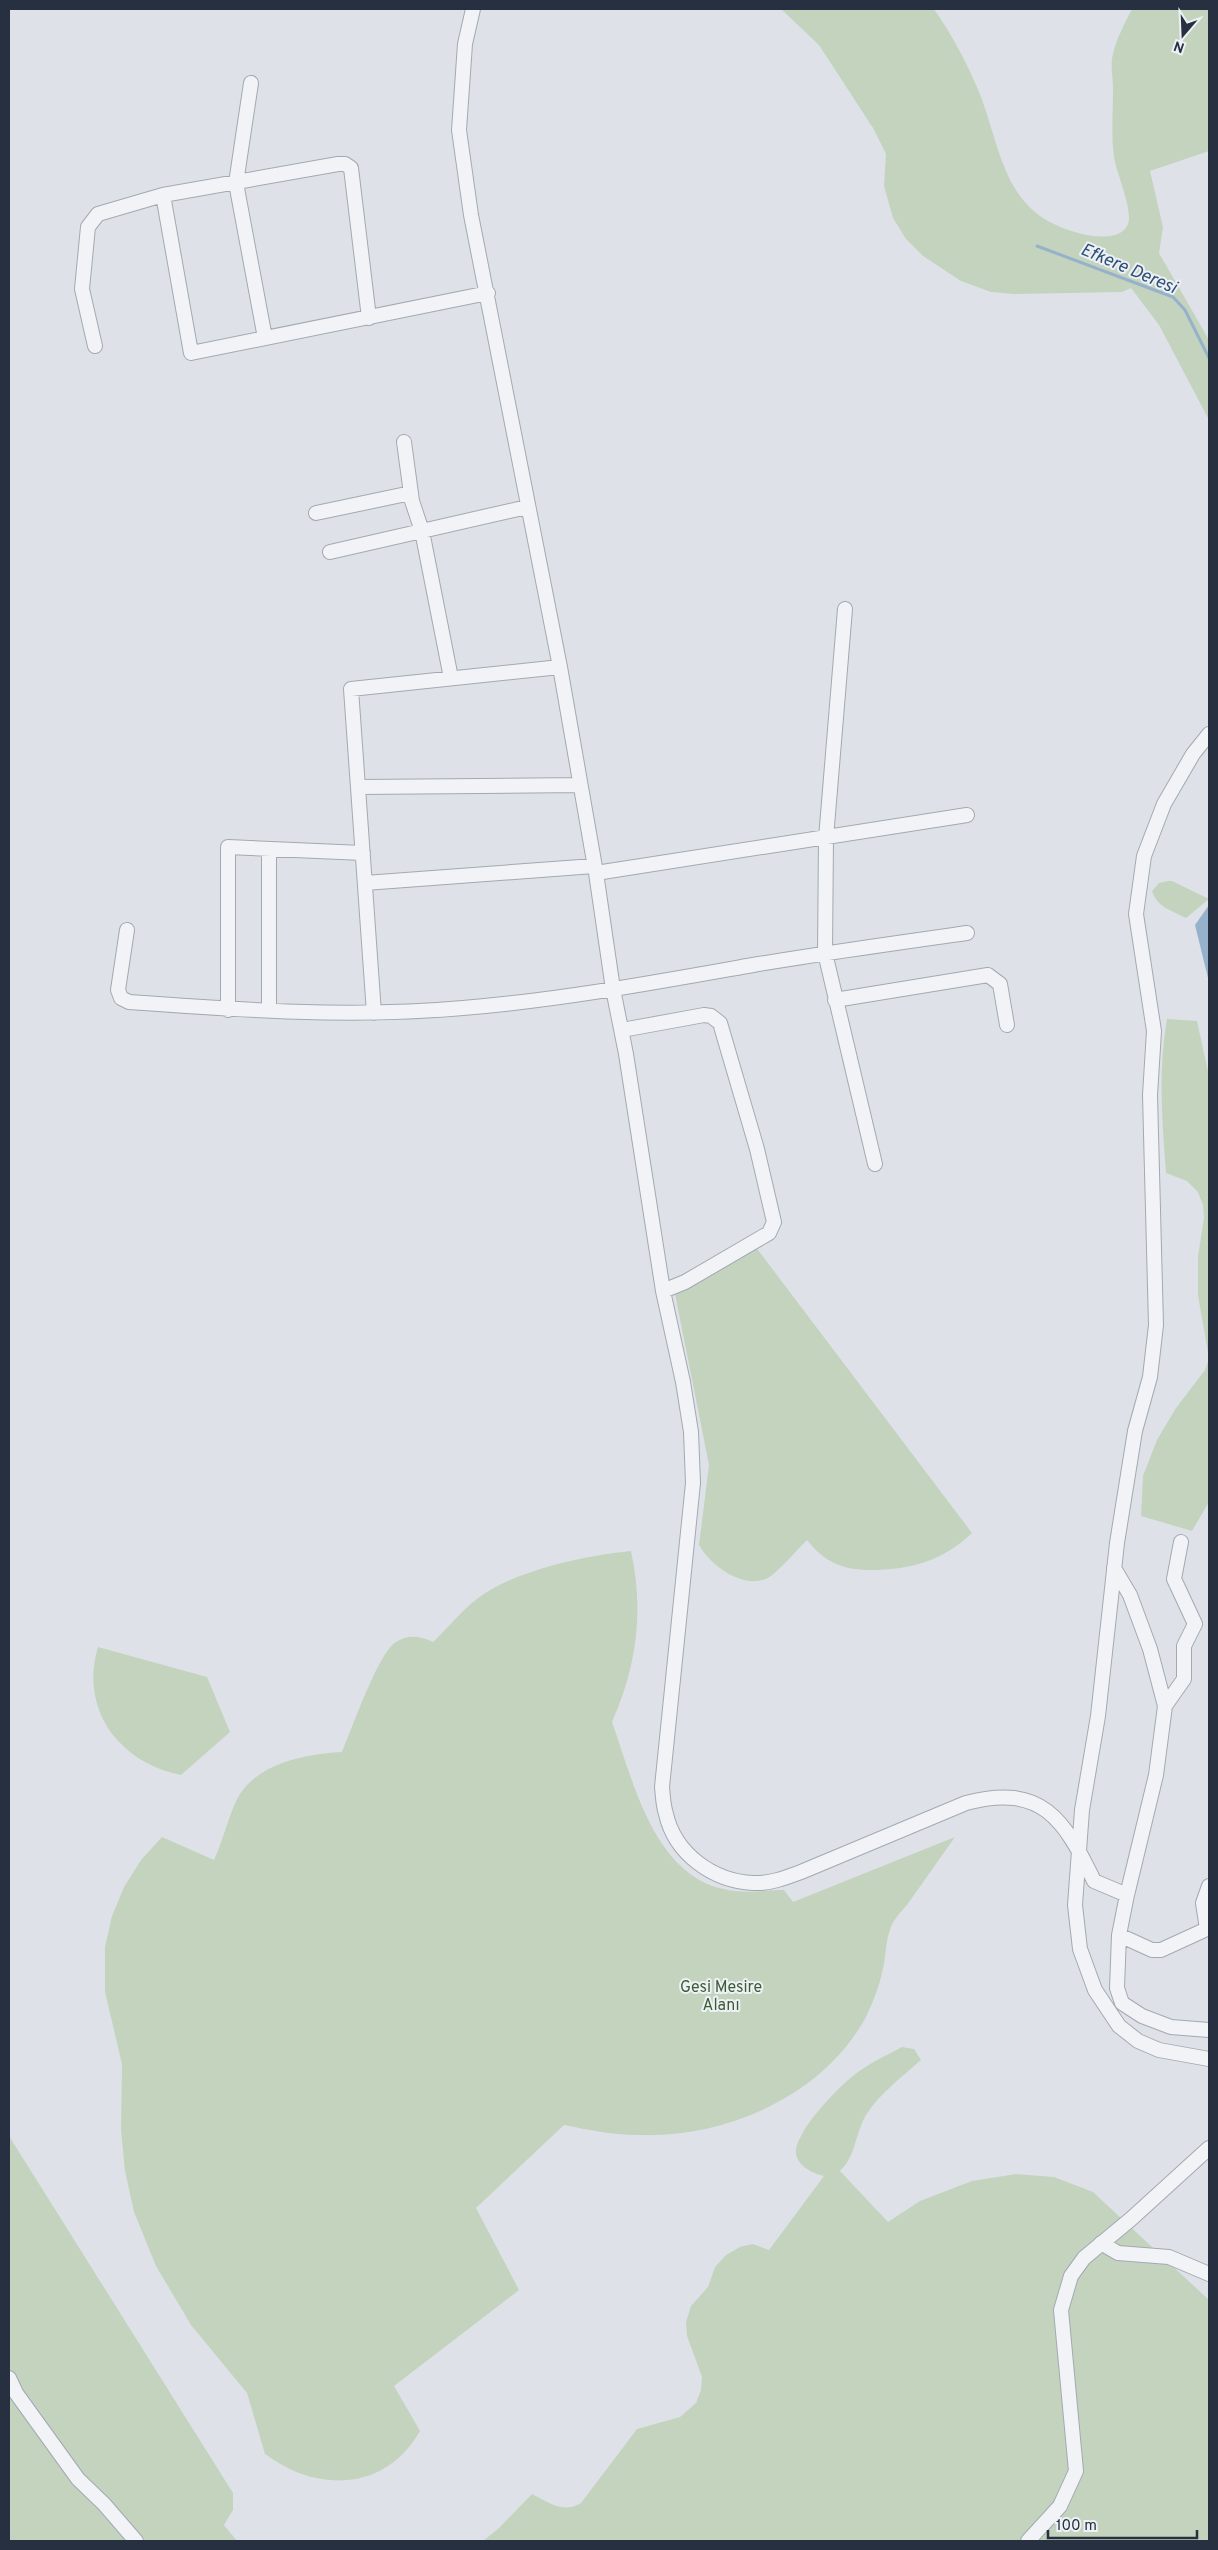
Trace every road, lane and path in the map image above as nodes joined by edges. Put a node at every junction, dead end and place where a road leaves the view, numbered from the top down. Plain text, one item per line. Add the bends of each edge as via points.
1 (473, 9) edge
2 (251, 83) dead end
3 (236, 183) junction
4 (163, 195) junction
5 (488, 293) junction
6 (369, 318) junction
7 (265, 338) junction
8 (95, 346) dead end
9 (404, 442) dead end
10 (412, 493) junction
11 (527, 507) junction
12 (316, 513) dead end
13 (422, 531) junction
14 (330, 552) dead end
15 (845, 608) dead end
16 (560, 667) junction
17 (451, 678) junction
18 (1209, 734) edge
19 (580, 785) junction
20 (358, 787) junction
21 (967, 815) dead end
22 (826, 838) junction
23 (269, 849) junction
24 (362, 853) junction
25 (595, 870) junction
26 (365, 883) junction
27 (127, 930) dead end
28 (967, 933) dead end
29 (825, 953) junction
30 (613, 989) junction
31 (835, 1000) junction
32 (228, 1010) junction
33 (269, 1011) junction
34 (374, 1013) junction
35 (1007, 1025) dead end
36 (622, 1030) junction
37 (875, 1164) dead end
38 (663, 1291) junction
39 (1181, 1542) dead end
40 (1114, 1568) junction
41 (1165, 1706) junction
42 (1079, 1850) junction
43 (1209, 1886) edge
44 (1127, 1895) junction
45 (1208, 1929) edge
46 (1119, 1935) junction
47 (1209, 2030) edge
48 (1209, 2059) edge
49 (1209, 2148) edge
50 (1101, 2243) junction
51 (1209, 2274) edge
52 (9, 2378) edge
53 (136, 2541) edge
54 (1028, 2541) edge

1 - 5 street via 464,44 459,130 471,215
2 - 3 street
3 - 4 street
3 - 6 street via 338,164 349,165
3 - 7 street
4 - 7 street via 191,353
4 - 8 street via 98,214 88,227 82,289
5 - 6 street
5 - 11 street
6 - 7 street
9 - 10 street
10 - 12 street
10 - 13 street
11 - 13 street
11 - 16 street
13 - 14 street
13 - 17 street
15 - 22 street
16 - 17 street
16 - 19 street
17 - 20 street via 351,689
18 - 40 street via 1193,754 1161,813 1144,856 1136,914 1154,1031 1150,1095 1156,1325 1150,1378 1135,1431
19 - 20 street
19 - 25 street
20 - 24 street
21 - 22 street
22 - 25 street
22 - 29 street
23 - 24 street
23 - 32 street via 228,847
23 - 33 street
24 - 26 street
25 - 26 street
25 - 30 street
26 - 34 street
27 - 32 street via 118,990 122,998 129,1002
28 - 29 street
29 - 30 street
29 - 31 street
30 - 34 street via 464,1008
30 - 36 street
31 - 35 street via 988,975 1000,984
31 - 37 street
32 - 33 street
33 - 34 street
36 - 38 street
36 - 38 street via 704,1015 720,1023 757,1149 774,1222 769,1233 685,1282
38 - 42 street via 689,1424 693,1484 662,1787 666,1815 677,1841 705,1869 724,1878 752,1883 777,1881 966,1803 988,1798 1011,1798 1033,1803 1056,1817
39 - 41 street via 1174,1579 1195,1624 1184,1646 1184,1679
40 - 41 street via 1130,1595 1150,1649
40 - 42 street
41 - 44 street via 1156,1776
42 - 44 street via 1094,1881
42 - 48 street via 1076,1905 1080,1949 1094,1990 1119,2026 1138,2041 1159,2050
43 - 45 street via 1203,1902
44 - 46 street
45 - 46 street via 1161,1950 1152,1950
46 - 47 street via 1117,1988 1122,2003 1142,2016 1170,2027
49 - 50 street
50 - 51 street via 1118,2253 1169,2257
50 - 54 street via 1071,2276 1061,2310 1076,2471 1060,2506
52 - 53 street via 16,2393 78,2479

